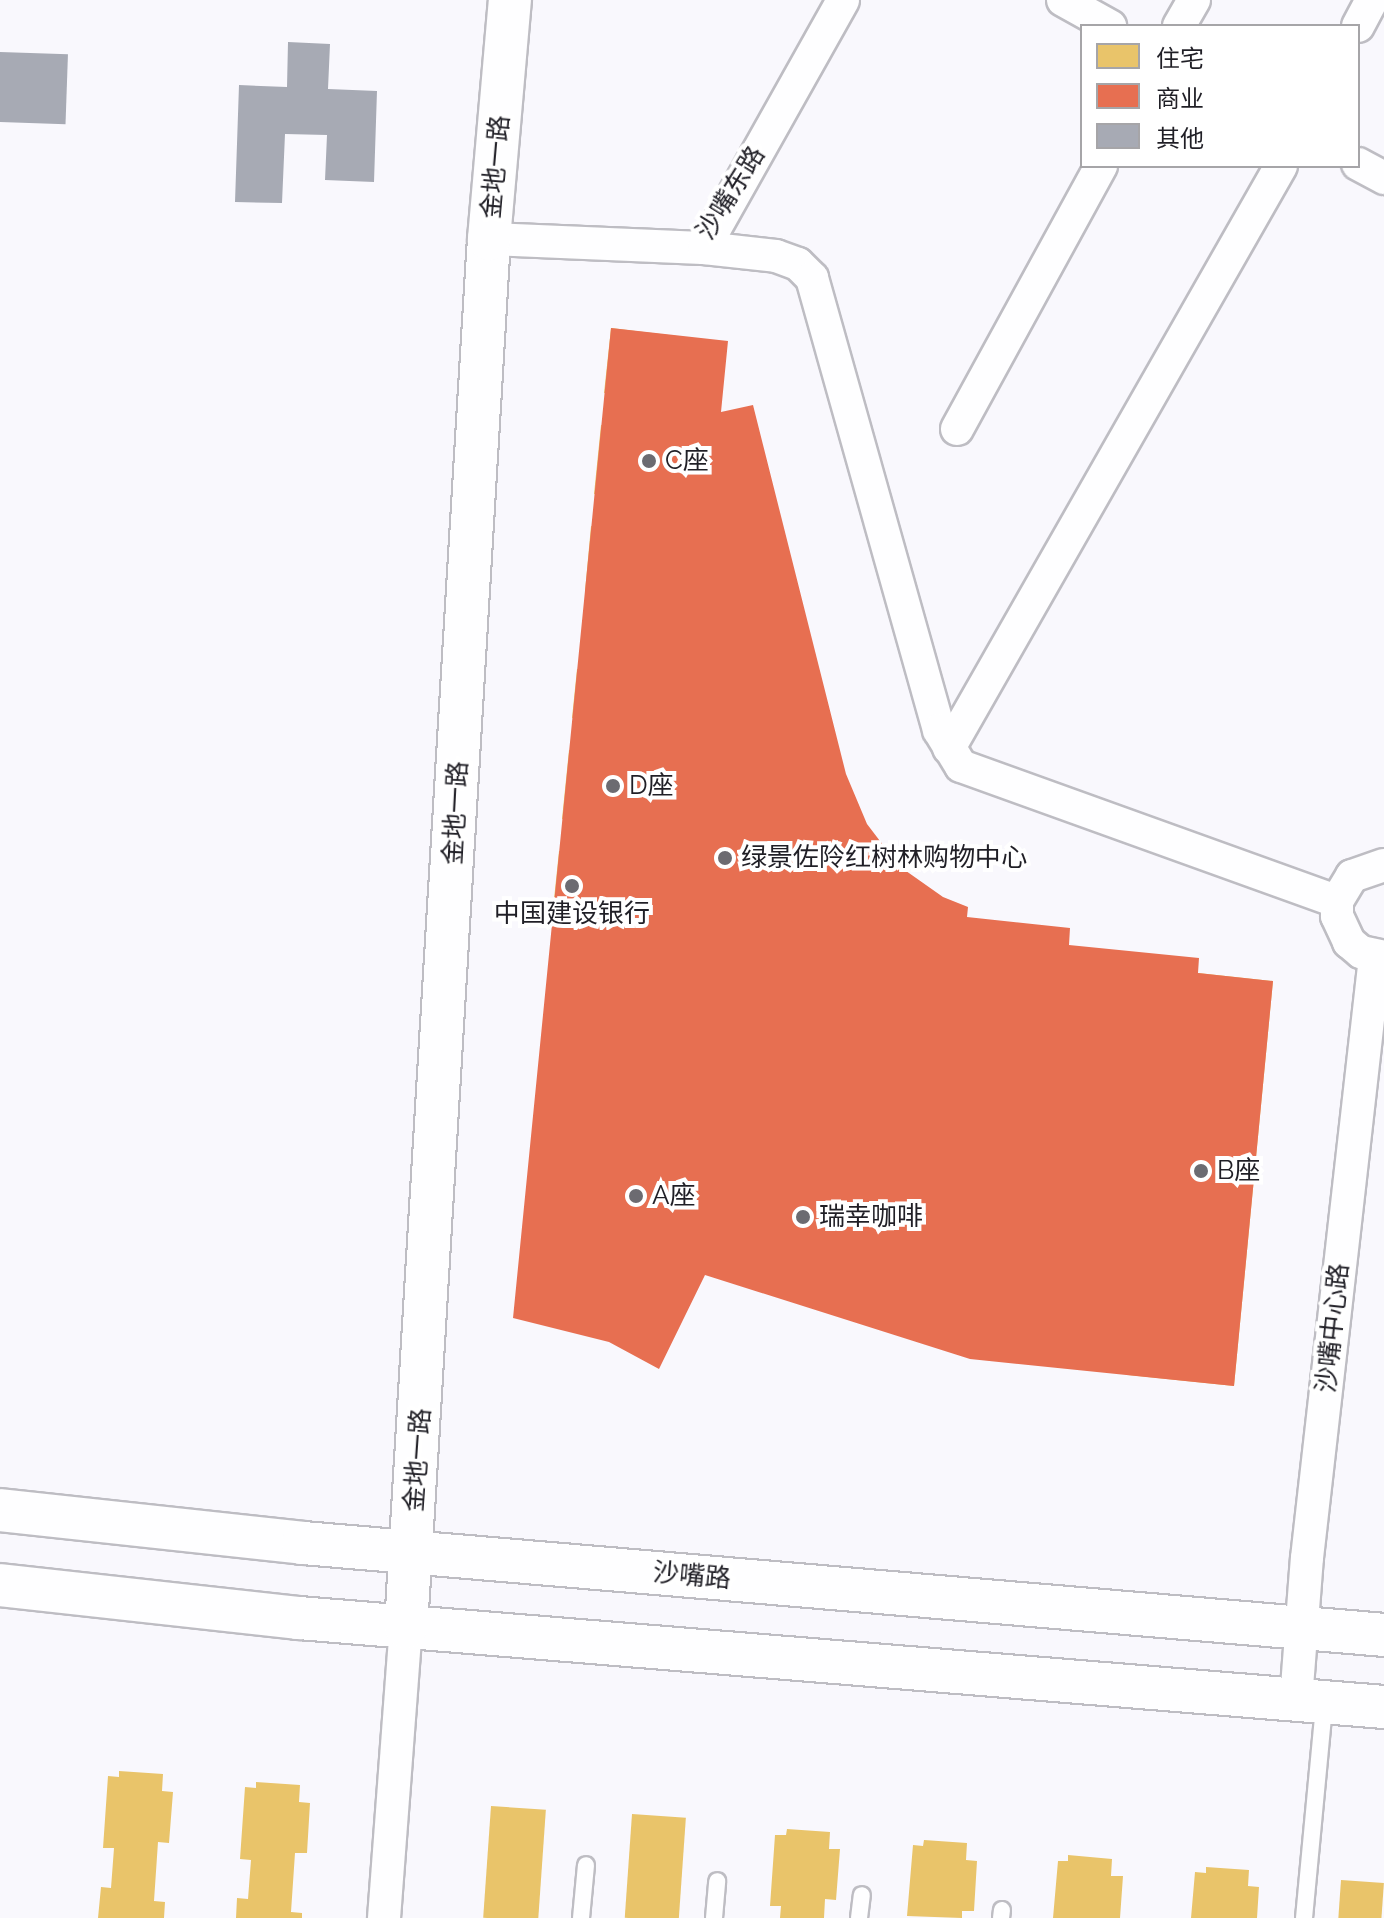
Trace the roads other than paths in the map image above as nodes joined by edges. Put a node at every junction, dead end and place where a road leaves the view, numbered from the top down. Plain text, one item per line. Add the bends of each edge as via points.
1 (510, 0) edge
2 (843, 0) edge
3 (1063, 0) edge
4 (1194, 0) edge
5 (1372, 0) edge
6 (1106, 24) edge
7 (1180, 24) edge
8 (1359, 24) edge
9 (1360, 165) edge
10 (1100, 168) edge
11 (1280, 168) edge
12 (1384, 178) edge
13 (489, 239) junction
14 (704, 248) junction
15 (957, 429) dead end
16 (949, 748) junction
17 (1384, 865) edge
18 (1337, 901) junction
19 (1380, 957) edge
20 (0, 1510) edge
21 (412, 1553) junction
22 (0, 1585) edge
23 (406, 1627) junction
24 (1302, 1628) junction
25 (1384, 1635) edge
26 (1310, 1701) junction
27 (1384, 1707) edge
28 (586, 1865) dead end
29 (717, 1881) dead end
30 (862, 1895) dead end
31 (384, 1918) edge
32 (581, 1918) edge
33 (714, 1918) edge
34 (859, 1918) edge
35 (1304, 1918) edge

1 - 13 street, 金地一路
2 - 14 street, 沙嘴东路
3 - 6 street
4 - 7 street
5 - 8 street
9 - 12 street
10 - 15 street
11 - 16 street
13 - 14 street, 沙嘴东路
13 - 21 street, 金地一路
14 - 16 street via 776,256 798,264 812,278 939,730
16 - 18 street via 961,766 992,781
17 - 18 street via 1352,876
18 - 19 street via 1341,930 1349,942
19 - 24 street, 沙嘴中心路
20 - 21 street, 沙嘴路
21 - 23 street, 金地一路
21 - 24 street, 沙嘴路
22 - 23 street
23 - 26 street
23 - 31 street
24 - 25 street, 沙嘴路
24 - 26 street, 沙嘴中心路
26 - 27 street
26 - 35 lane
28 - 32 lane
29 - 33 lane
30 - 34 lane

